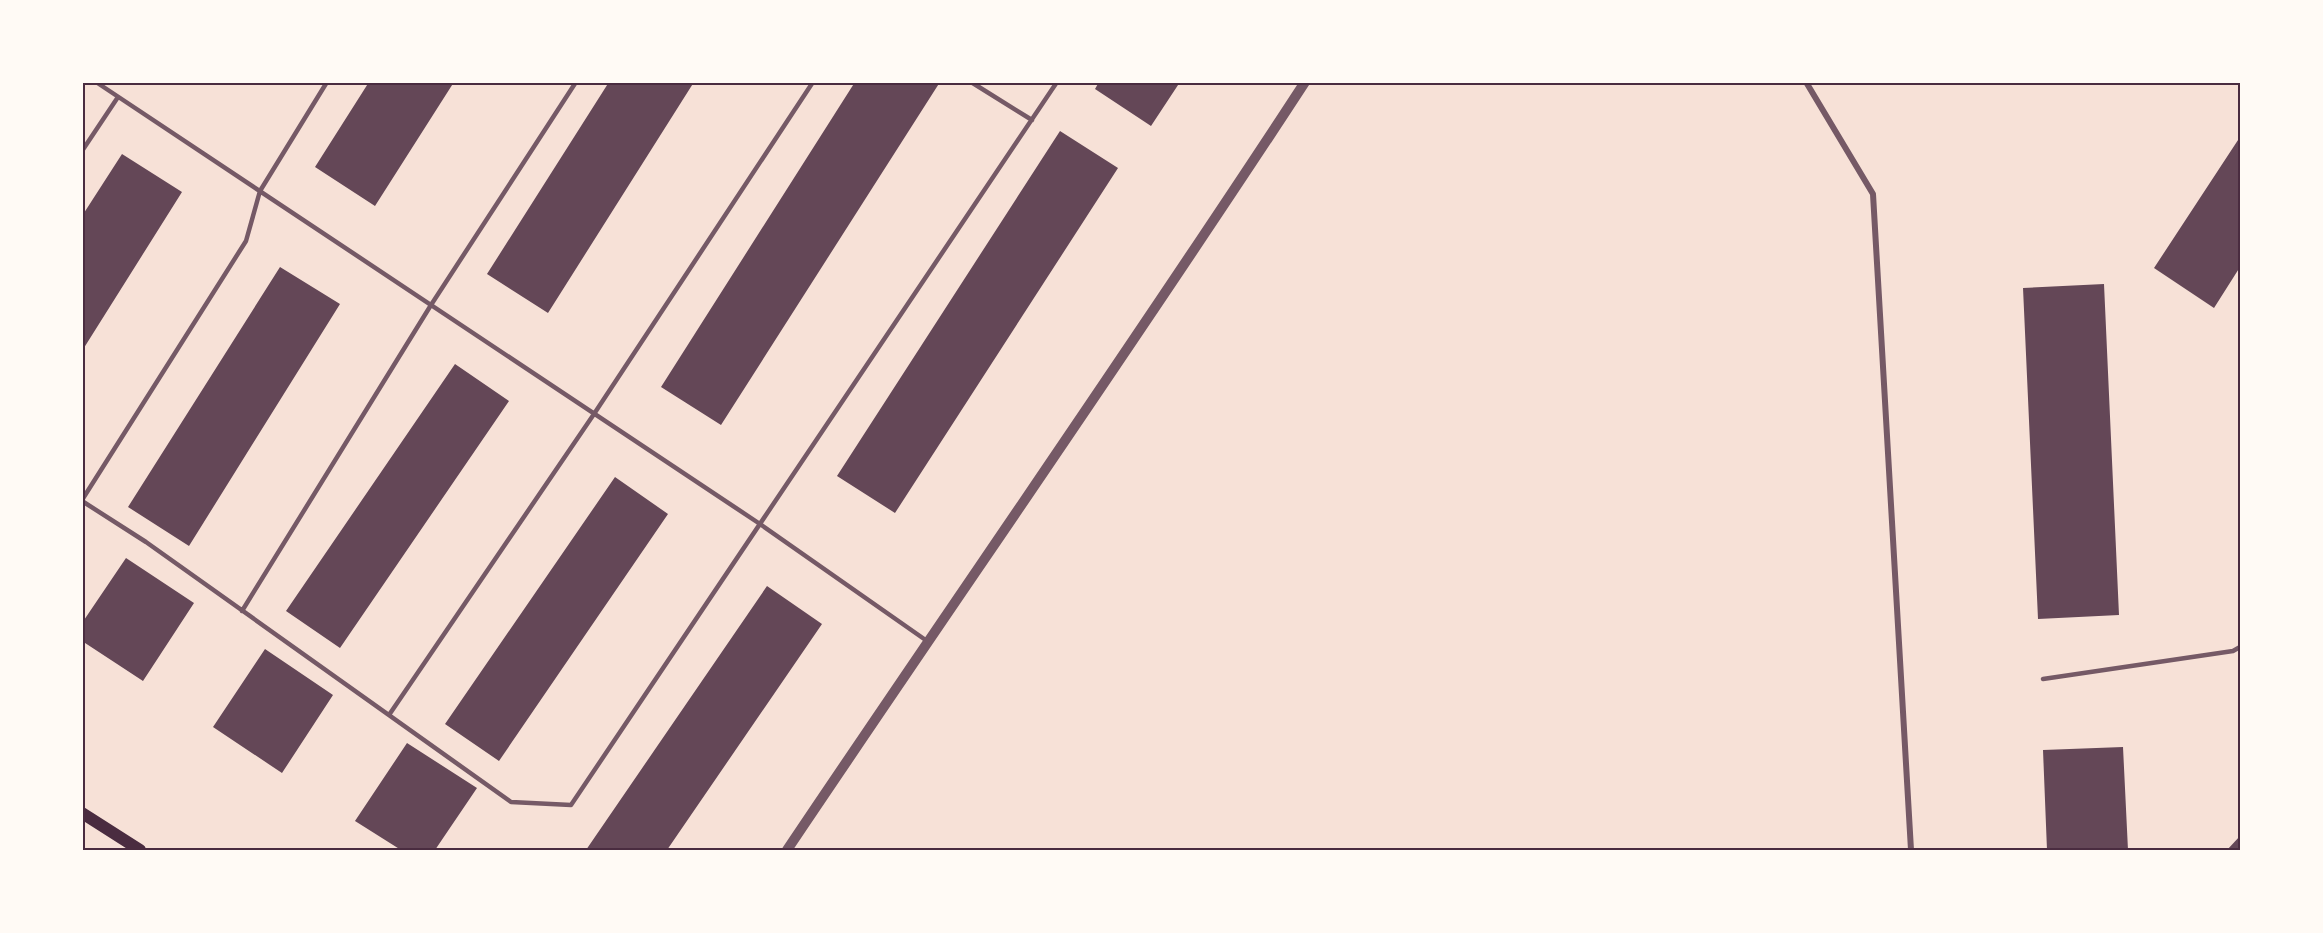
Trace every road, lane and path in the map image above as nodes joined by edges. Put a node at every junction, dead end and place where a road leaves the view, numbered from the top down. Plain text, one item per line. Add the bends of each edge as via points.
1 (96, 82) edge
2 (327, 82) edge
3 (576, 82) edge
4 (813, 82) edge
5 (971, 82) edge
6 (1057, 82) edge
7 (1305, 82) edge
8 (1806, 82) edge
9 (118, 97) junction
10 (1032, 120) junction
11 (82, 151) edge
12 (260, 191) junction
13 (431, 305) junction
14 (594, 414) junction
15 (82, 501) edge
16 (760, 524) junction
17 (242, 611) junction
18 (927, 641) junction
19 (2241, 647) edge
20 (2043, 679) dead end
21 (389, 715) junction
22 (82, 813) edge
23 (140, 850) edge
24 (788, 850) edge
25 (1911, 850) edge

1 - 9 lane
2 - 12 lane
3 - 13 lane
4 - 14 lane
5 - 10 lane
6 - 10 lane
7 - 18 street
8 - 25 street via 1873,194
9 - 11 lane
9 - 12 lane
10 - 16 lane
12 - 13 lane
12 - 15 lane via 246,241
13 - 14 lane
13 - 17 lane
14 - 16 lane
14 - 21 lane
15 - 17 lane
16 - 18 lane
16 - 21 lane via 571,805 511,802
17 - 21 lane
18 - 24 street
19 - 20 lane
22 - 23 main road

